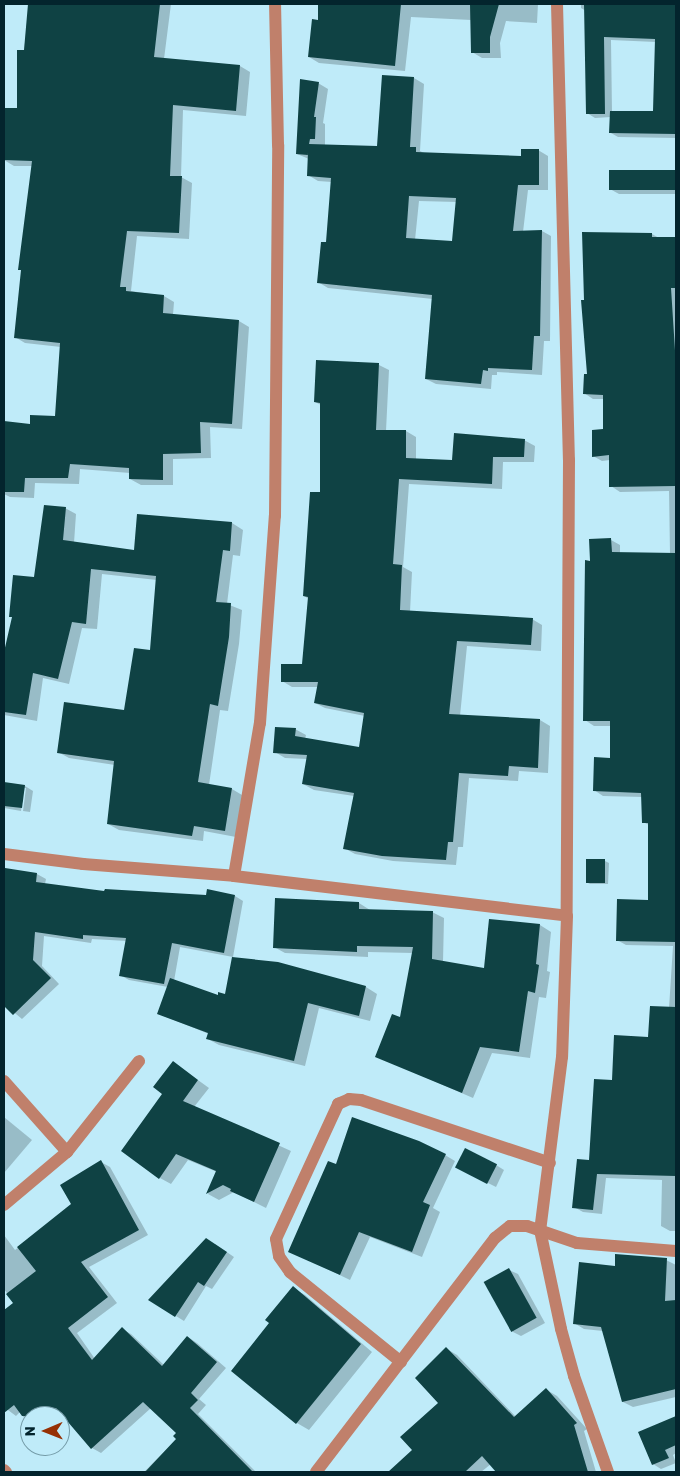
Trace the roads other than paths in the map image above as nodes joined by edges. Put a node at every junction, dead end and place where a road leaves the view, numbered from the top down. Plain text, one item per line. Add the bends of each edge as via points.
1 (275, 4) edge
2 (557, 4) edge
3 (4, 854) edge
4 (234, 876) junction
5 (567, 916) junction
6 (139, 1061) dead end
7 (4, 1081) edge
8 (67, 1152) junction
9 (550, 1163) junction
10 (4, 1205) edge
11 (540, 1230) junction
12 (676, 1251) edge
13 (401, 1362) junction
14 (316, 1472) edge
15 (608, 1472) edge

1 - 4 street via 278,145 275,516 260,723
2 - 5 street via 569,460
3 - 4 street
4 - 5 street
5 - 9 street via 562,1057 552,1120
6 - 8 street
7 - 8 street
8 - 10 street
9 - 11 street
9 - 13 street via 361,1100 349,1099 338,1104 276,1239 279,1256 290,1272
11 - 12 street via 577,1243
11 - 13 street via 510,1226 495,1238
11 - 15 street via 574,1376
13 - 14 street

